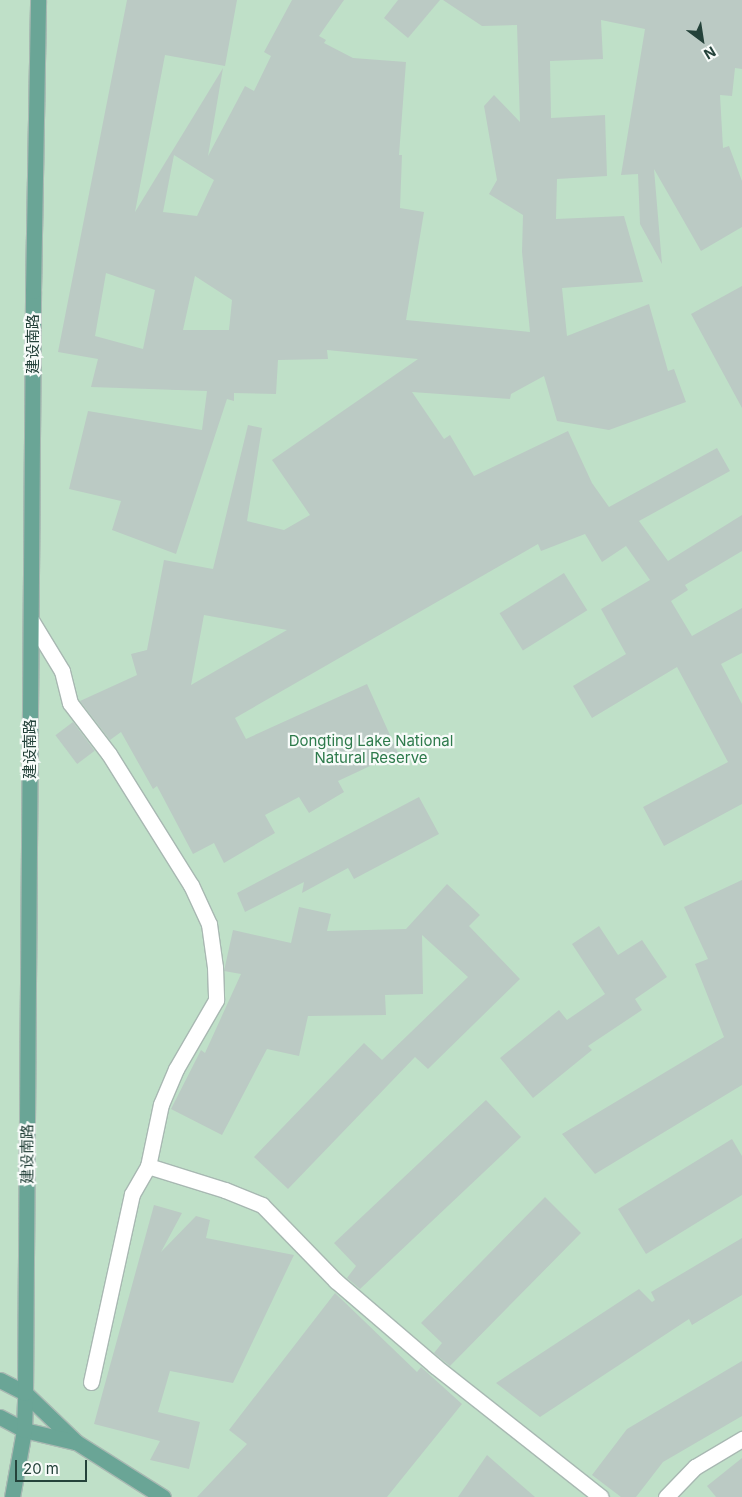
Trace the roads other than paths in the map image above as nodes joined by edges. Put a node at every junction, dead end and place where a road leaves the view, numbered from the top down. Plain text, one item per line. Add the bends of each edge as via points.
1 (38, 0) edge
2 (31, 620) junction
3 (148, 1166) junction
4 (0, 1380) edge
5 (91, 1382) dead end
6 (25, 1393) junction
7 (0, 1417) edge
8 (24, 1430) junction
9 (742, 1440) edge
10 (76, 1442) junction
11 (12, 1497) edge
12 (163, 1497) edge
13 (601, 1497) edge
14 (666, 1497) edge

1 - 2 main road, 建设南路
2 - 3 street via 62,671 70,703 109,754 191,885 209,924 216,1000 176,1069 161,1104
2 - 6 main road, 建设南路
3 - 5 street via 132,1194
3 - 13 street via 226,1190 262,1205 336,1281 435,1366
4 - 6 main road
6 - 8 main road, 建设南路
6 - 10 main road
7 - 8 main road
8 - 10 main road
8 - 11 main road, 建设南路
9 - 14 street via 695,1467
10 - 12 main road

